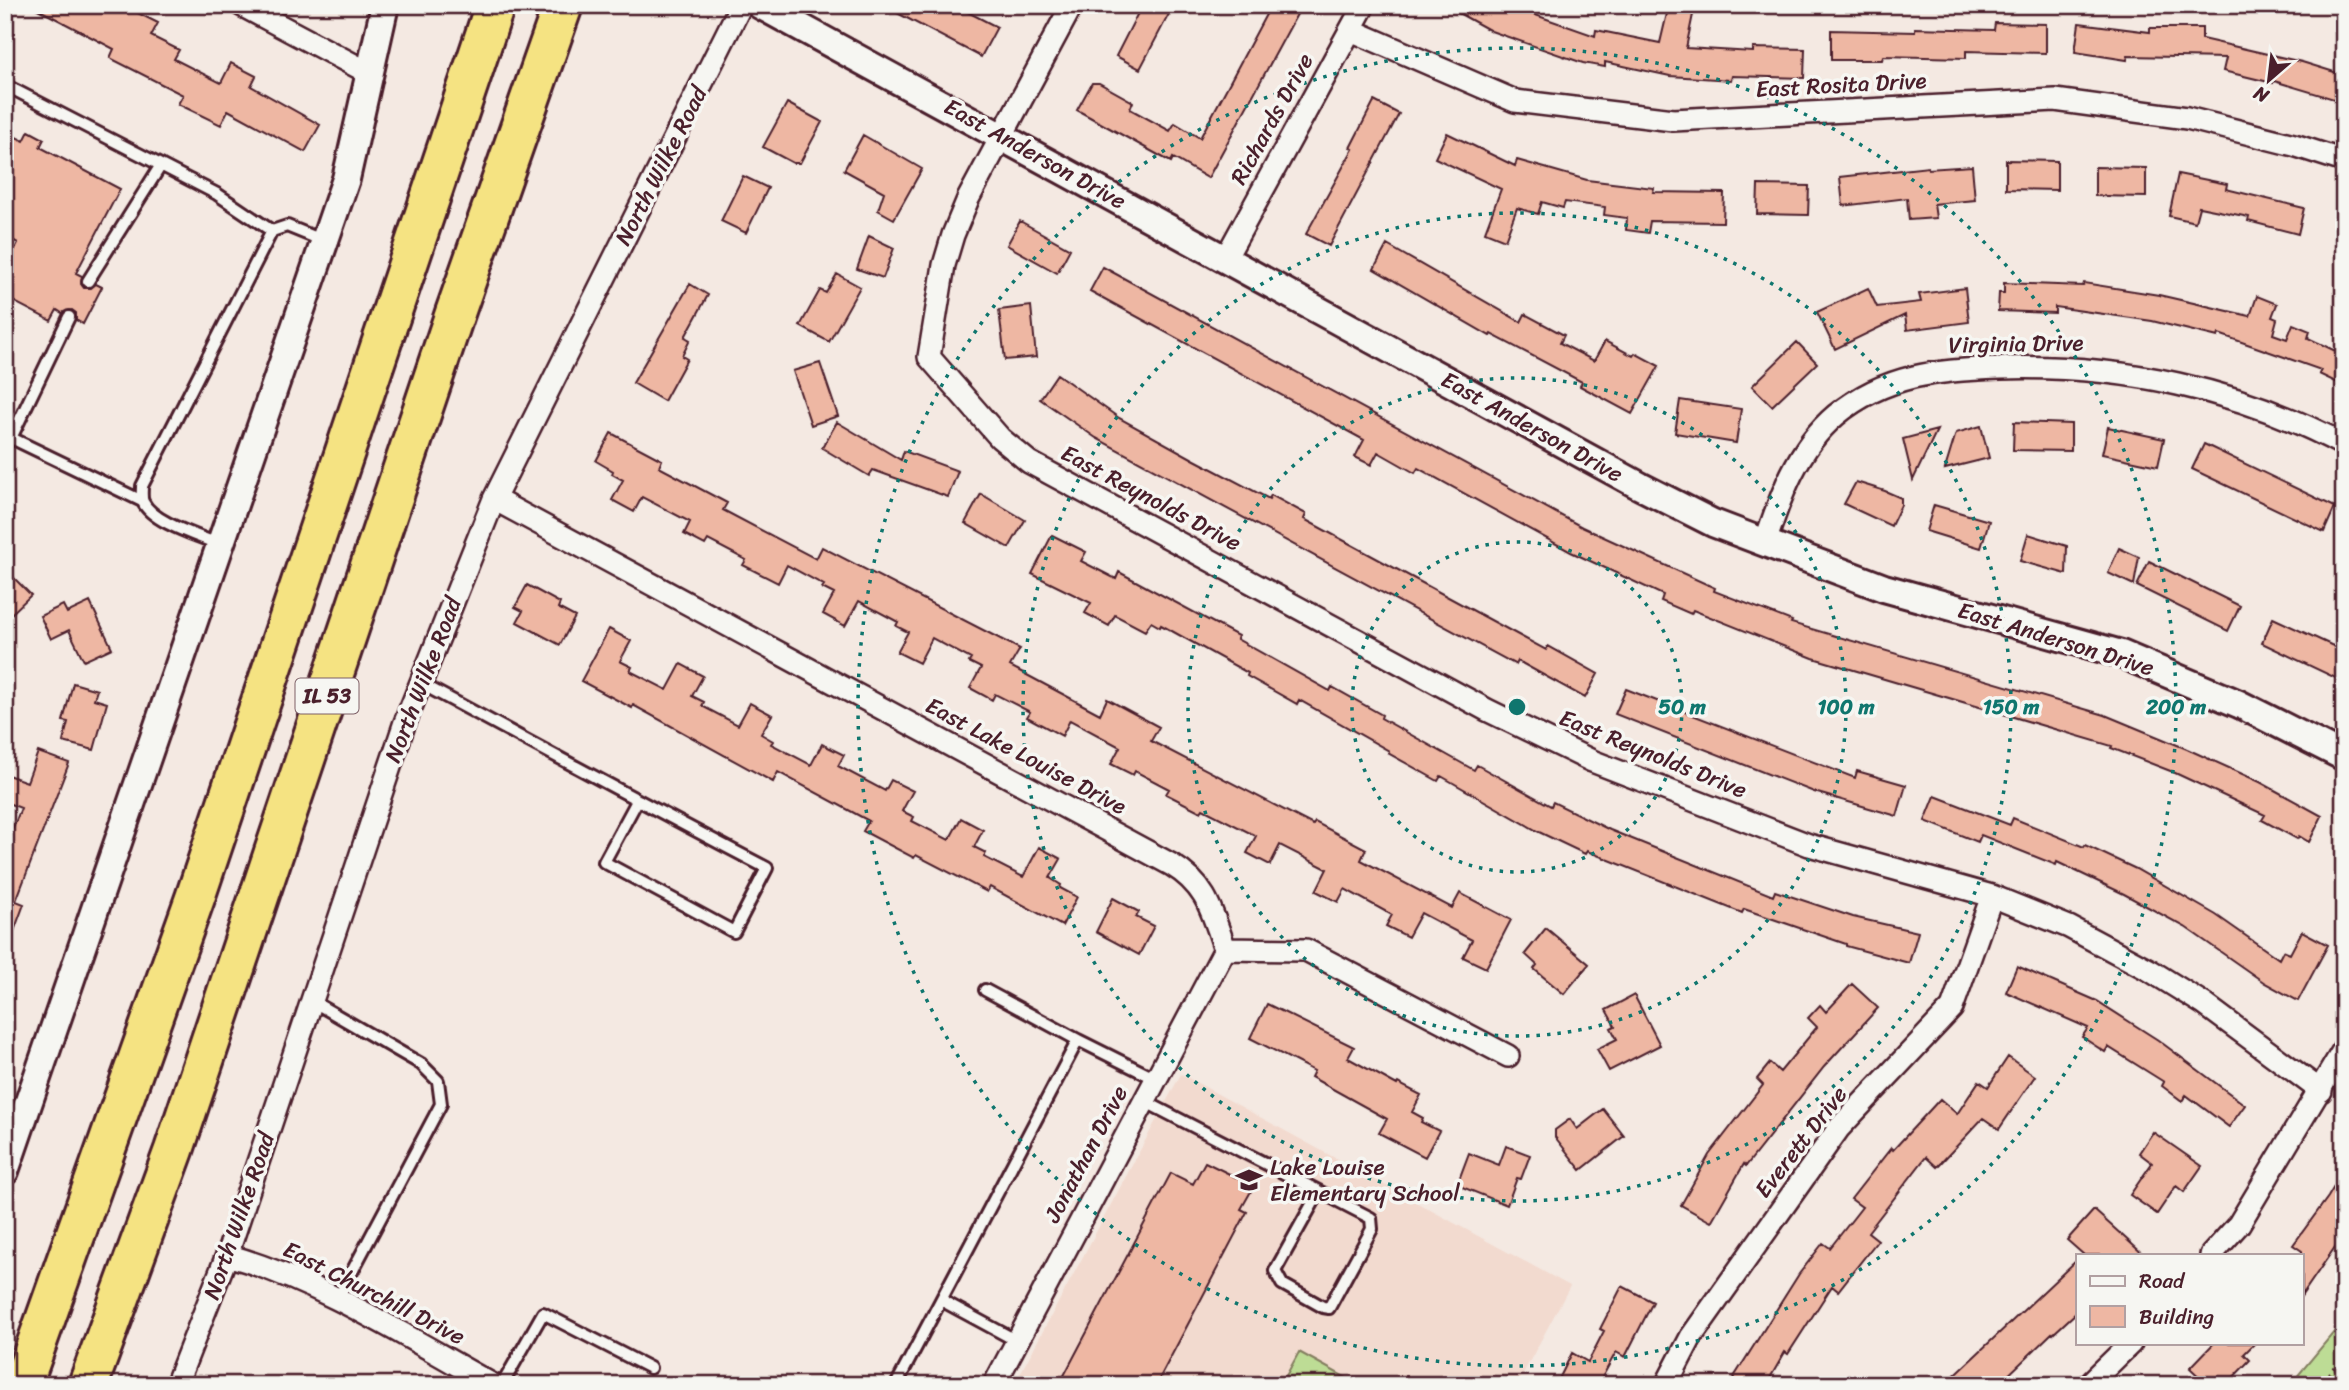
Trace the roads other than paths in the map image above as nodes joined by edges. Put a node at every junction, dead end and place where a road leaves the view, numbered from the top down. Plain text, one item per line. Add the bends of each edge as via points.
1 (241, 5) edge
2 (385, 5) edge
3 (495, 5) edge
4 (563, 5) edge
5 (741, 5) edge
6 (760, 5) edge
7 (1072, 5) edge
8 (1364, 5) edge
9 (1351, 30) junction
10 (371, 74) junction
11 (5, 85) edge
12 (1002, 136) junction
13 (2344, 160) edge
14 (161, 165) junction
15 (272, 231) junction
16 (324, 241) junction
17 (1225, 259) junction
18 (88, 281) dead end
19 (69, 317) dead end
20 (8, 436) edge
21 (2344, 446) edge
22 (494, 499) junction
23 (142, 501) junction
24 (1765, 543) junction
25 (220, 545) junction
26 (421, 683) junction
27 (2344, 757) edge
28 (637, 800) junction
29 (1992, 896) junction
30 (1225, 949) junction
31 (985, 990) dead end
32 (312, 1001) junction
33 (1078, 1040) junction
34 (2344, 1049) edge
35 (1508, 1056) dead end
36 (1156, 1079) junction
37 (2320, 1091) junction
38 (1144, 1101) junction
39 (5, 1171) edge
40 (1319, 1192) junction
41 (2212, 1254) edge
42 (227, 1255) junction
43 (337, 1300) junction
44 (941, 1300) junction
45 (1017, 1341) junction
46 (2130, 1344) edge
47 (650, 1368) dead end
48 (22, 1385) edge
49 (88, 1385) edge
50 (176, 1385) edge
51 (493, 1385) edge
52 (502, 1385) edge
53 (896, 1385) edge
54 (993, 1385) edge
55 (1666, 1385) edge
56 (2088, 1385) edge

1 - 10 street
2 - 10 street
3 - 48 highway, IL 53 via 195,898
4 - 49 highway, IL 53 via 179,1137
5 - 22 street, North Wilke Road
6 - 12 street, East Anderson Drive
7 - 12 street
8 - 9 street, Richards Drive
9 - 13 street, East Rosita Drive via 1515,101 1672,120 2055,100 2187,118
9 - 17 street, Richards Drive
10 - 16 street via 346,179
11 - 14 lane
12 - 17 street, East Anderson Drive
12 - 29 street, East Reynolds Drive via 953,235 929,357 1000,438 1029,462 1487,710 1592,761 1809,845
14 - 15 lane via 217,194
14 - 18 lane
15 - 16 lane via 287,226
15 - 23 lane via 142,486
16 - 25 street
17 - 24 street, East Anderson Drive via 1640,486
19 - 20 lane
20 - 23 lane
21 - 24 street, Virginia Drive via 2257,406 2102,370 2039,367 1927,373 1863,397 1815,437 1788,480
22 - 26 street, North Wilke Road
22 - 30 street, East Lake Louise Drive via 1182,871 1205,895
23 - 25 lane via 173,525
24 - 27 street, East Anderson Drive via 1884,589 2121,654 2239,704
25 - 39 street
26 - 28 lane
26 - 32 street, North Wilke Road
28 - 28 lane via 767,868 734,932 604,862
29 - 37 street, East Reynolds Drive via 2069,927 2151,971 2204,1004
29 - 55 street, Everett Drive via 1952,1008 1839,1128 1691,1337
30 - 35 street via 1306,950
30 - 36 street, Jonathan Drive
31 - 33 lane
32 - 42 street, North Wilke Road
32 - 43 lane via 421,1064 438,1081 441,1104
33 - 36 lane
33 - 44 lane
34 - 37 street
36 - 38 street, Jonathan Drive
37 - 41 street via 2239,1224
38 - 40 lane
38 - 45 street, Jonathan Drive
40 - 40 lane via 1275,1271 1282,1284 1329,1308 1373,1223
42 - 43 street, East Churchill Drive via 261,1265
42 - 50 street, North Wilke Road
43 - 51 street, East Churchill Drive
44 - 45 lane
44 - 53 lane
45 - 54 street, Jonathan Drive
46 - 56 street
47 - 52 lane via 543,1313

